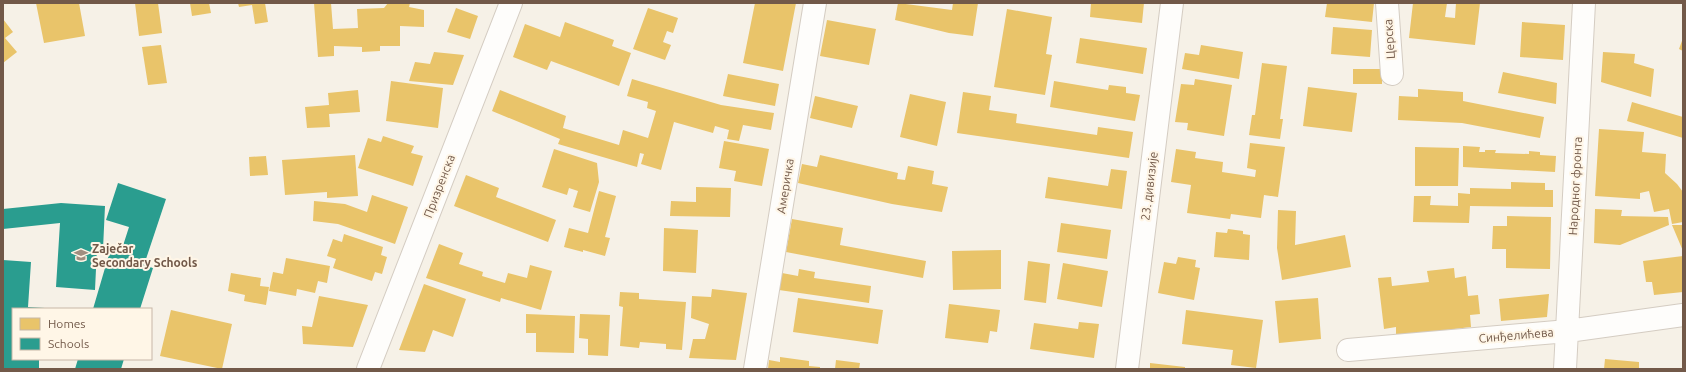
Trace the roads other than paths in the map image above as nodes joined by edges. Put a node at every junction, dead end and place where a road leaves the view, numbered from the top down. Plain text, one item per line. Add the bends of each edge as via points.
1 (511, 3) edge
2 (815, 3) edge
3 (1172, 3) edge
4 (1387, 3) edge
5 (1584, 3) edge
6 (1392, 74) dead end
7 (1683, 315) edge
8 (1568, 331) junction
9 (1348, 350) dead end
10 (368, 369) edge
11 (755, 369) edge
12 (1127, 369) edge
13 (1565, 369) edge

1 - 10 street, Призренска
2 - 11 street, Америчка
3 - 12 street, 23. дивизије
4 - 6 street, Церска
5 - 8 street, Народног фронта
7 - 8 street, Синђелићева
8 - 9 street, Синђелићева
8 - 13 street, Народног фронта

